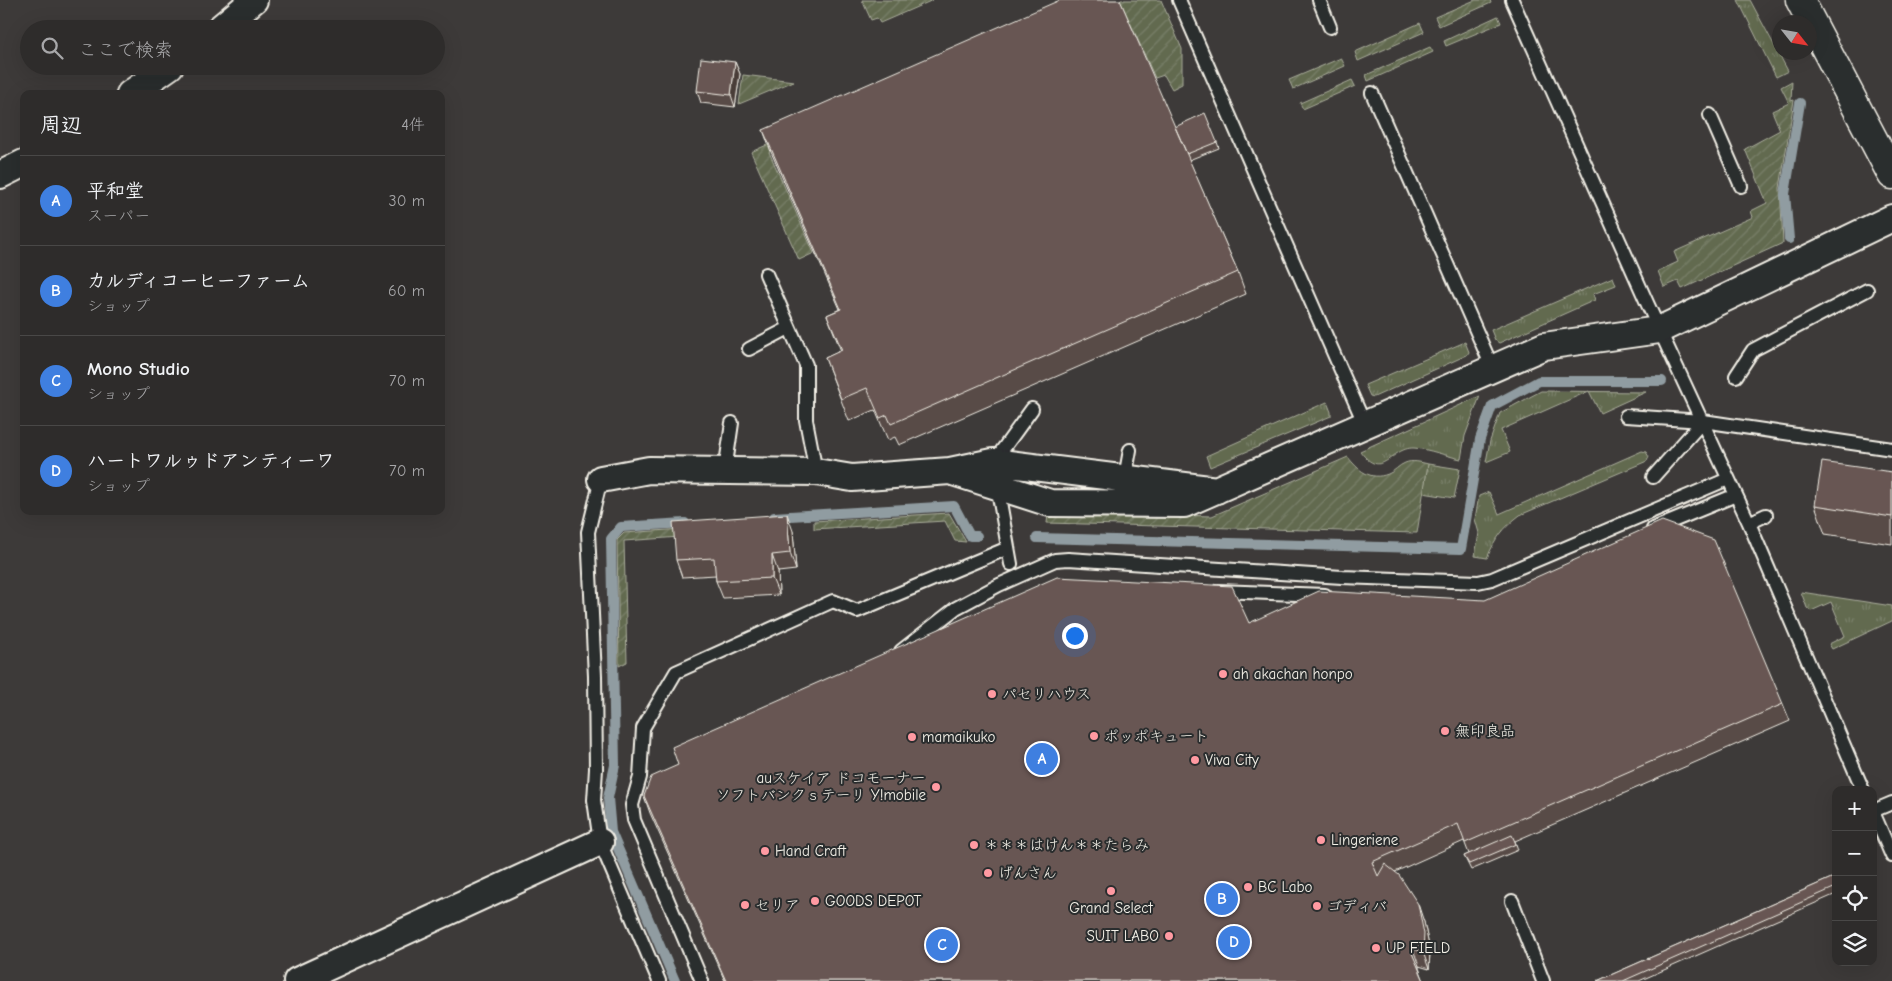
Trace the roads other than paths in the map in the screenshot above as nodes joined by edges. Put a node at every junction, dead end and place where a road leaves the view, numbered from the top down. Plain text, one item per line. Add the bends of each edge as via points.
1 (254, 0) edge
2 (1179, 0) edge
3 (1319, 0) edge
4 (1512, 0) edge
5 (1800, 0) edge
6 (230, 20) edge
7 (1330, 27) dead end
8 (157, 75) edge
9 (136, 90) edge
10 (1372, 93) dead end
11 (1710, 115) dead end
12 (20, 165) edge
13 (0, 175) edge
14 (1892, 175) edge
15 (1741, 186) dead end
16 (1892, 218) edge
17 (766, 274) dead end
18 (1867, 290) dead end
19 (789, 328) junction
20 (1659, 330) junction
21 (749, 349) dead end
22 (1492, 369) junction
23 (1736, 376) dead end
24 (1032, 409) dead end
25 (1626, 416) dead end
26 (1703, 422) junction
27 (732, 423) dead end
28 (1365, 425) junction
29 (1892, 449) edge
30 (1130, 450) dead end
31 (725, 471) junction
32 (816, 472) junction
33 (995, 474) junction
34 (1652, 477) dead end
35 (1125, 478) junction
36 (601, 479) joint
37 (1728, 479) junction
38 (1218, 490) junction
39 (1736, 495) junction
40 (1766, 515) dead end
41 (1749, 523) junction
42 (1638, 536) edge
43 (1008, 548) junction
44 (1011, 564) dead end
45 (1205, 590) edge
46 (1301, 605) edge
47 (956, 608) junction
48 (944, 636) edge
49 (888, 660) edge
50 (1861, 786) edge
51 (1892, 803) edge
52 (1877, 810) edge
53 (1877, 817) edge
54 (1886, 829) edge
55 (600, 842) junction
56 (1892, 856) edge
57 (1512, 901) dead end
58 (297, 981) edge
59 (658, 981) edge
60 (702, 981) edge
61 (1543, 981) edge

1 - 6 street
2 - 28 lane
3 - 7 lane
4 - 20 lane
5 - 14 street
8 - 9 street
10 - 22 lane
11 - 15 lane
12 - 13 street
16 - 20 street
17 - 19 lane
18 - 23 lane via 1752,350
19 - 21 lane
19 - 32 lane via 806,365 806,420
20 - 22 street via 1544,346
20 - 26 lane
22 - 28 street
24 - 33 lane
25 - 26 lane
26 - 29 lane
26 - 34 lane
26 - 37 lane
27 - 31 lane
28 - 38 street
30 - 35 lane
31 - 32 street
31 - 36 street via 649,470
32 - 33 street via 852,478 950,472
33 - 35 street
33 - 38 street via 1050,503 1184,504
33 - 43 lane
35 - 38 street
36 - 55 lane via 588,532 595,685 594,800
37 - 39 lane
37 - 47 lane via 1492,579 1478,582 1342,577 1068,558 1047,564
39 - 41 lane
39 - 42 lane
40 - 41 lane
41 - 50 lane
43 - 44 lane
43 - 60 lane via 857,611 833,601 676,672 643,728 640,777 632,805 634,820
45 - 46 lane via 1332,595
47 - 48 lane via 944,629
47 - 49 lane
51 - 52 lane
53 - 54 lane
54 - 56 lane
55 - 58 street
55 - 59 lane
57 - 61 lane

